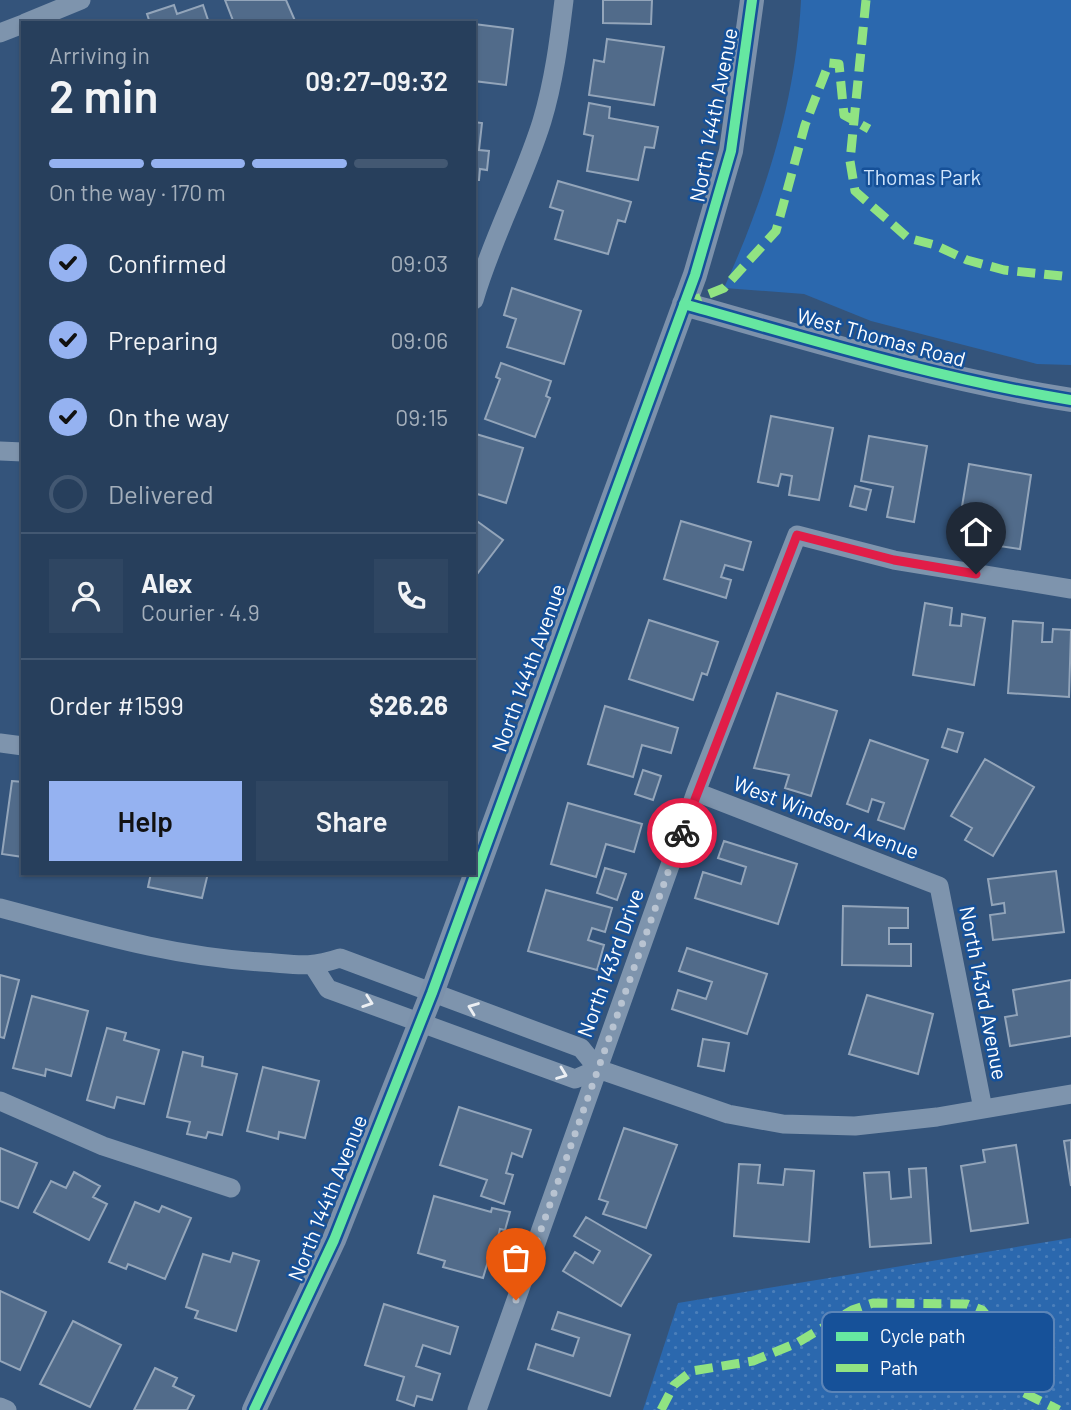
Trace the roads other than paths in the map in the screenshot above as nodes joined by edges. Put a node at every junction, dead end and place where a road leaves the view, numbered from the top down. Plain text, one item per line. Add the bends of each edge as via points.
1 (81, 0) edge
2 (564, 0) edge
3 (752, 0) edge
4 (29, 21) edge
5 (21, 24) edge
6 (0, 33) edge
7 (480, 258) edge
8 (476, 286) edge
9 (684, 304) junction
10 (1071, 400) edge
11 (0, 451) edge
12 (21, 453) edge
13 (1071, 589) edge
14 (0, 743) edge
15 (21, 746) edge
16 (696, 792) junction
17 (476, 873) edge
18 (475, 875) edge
19 (939, 886) joint
20 (0, 908) edge
21 (314, 967) junction
22 (432, 993) junction
23 (420, 1021) junction
24 (537, 1032) junction
25 (526, 1060) junction
26 (598, 1069) junction
27 (1071, 1094) edge
28 (0, 1101) edge
29 (983, 1109) junction
30 (231, 1188) dead end
31 (0, 1407) edge
32 (6, 1410) edge
33 (254, 1410) edge
34 (477, 1410) edge

1 - 4 street
2 - 7 street via 557,61 542,122
3 - 9 main road, North 144th Avenue via 730,151
5 - 6 street
7 - 8 street
9 - 10 main road, West Thomas Road via 897,365 998,389
9 - 17 main road, North 144th Avenue
11 - 12 street
13 - 16 street, North 143rd Drive via 894,560 797,535
14 - 15 street
16 - 19 street, West Windsor Avenue
16 - 26 street, North 143rd Drive
18 - 22 main road, North 144th Avenue
19 - 29 street, North 143rd Avenue
20 - 21 street via 145,947 208,958
21 - 22 street via 340,958
21 -> 23 street via 328,989
22 - 23 main road, North 144th Avenue
24 -> 22 street
23 - 25 street
23 - 33 main road, North 144th Avenue via 334,1240
24 - 25 street
24 - 26 street via 581,1048
25 -> 26 street via 575,1079
26 - 29 street via 728,1114 783,1124 855,1126
26 - 34 street, North 143rd Drive
27 - 29 street
28 - 30 street via 103,1146
31 - 32 street

